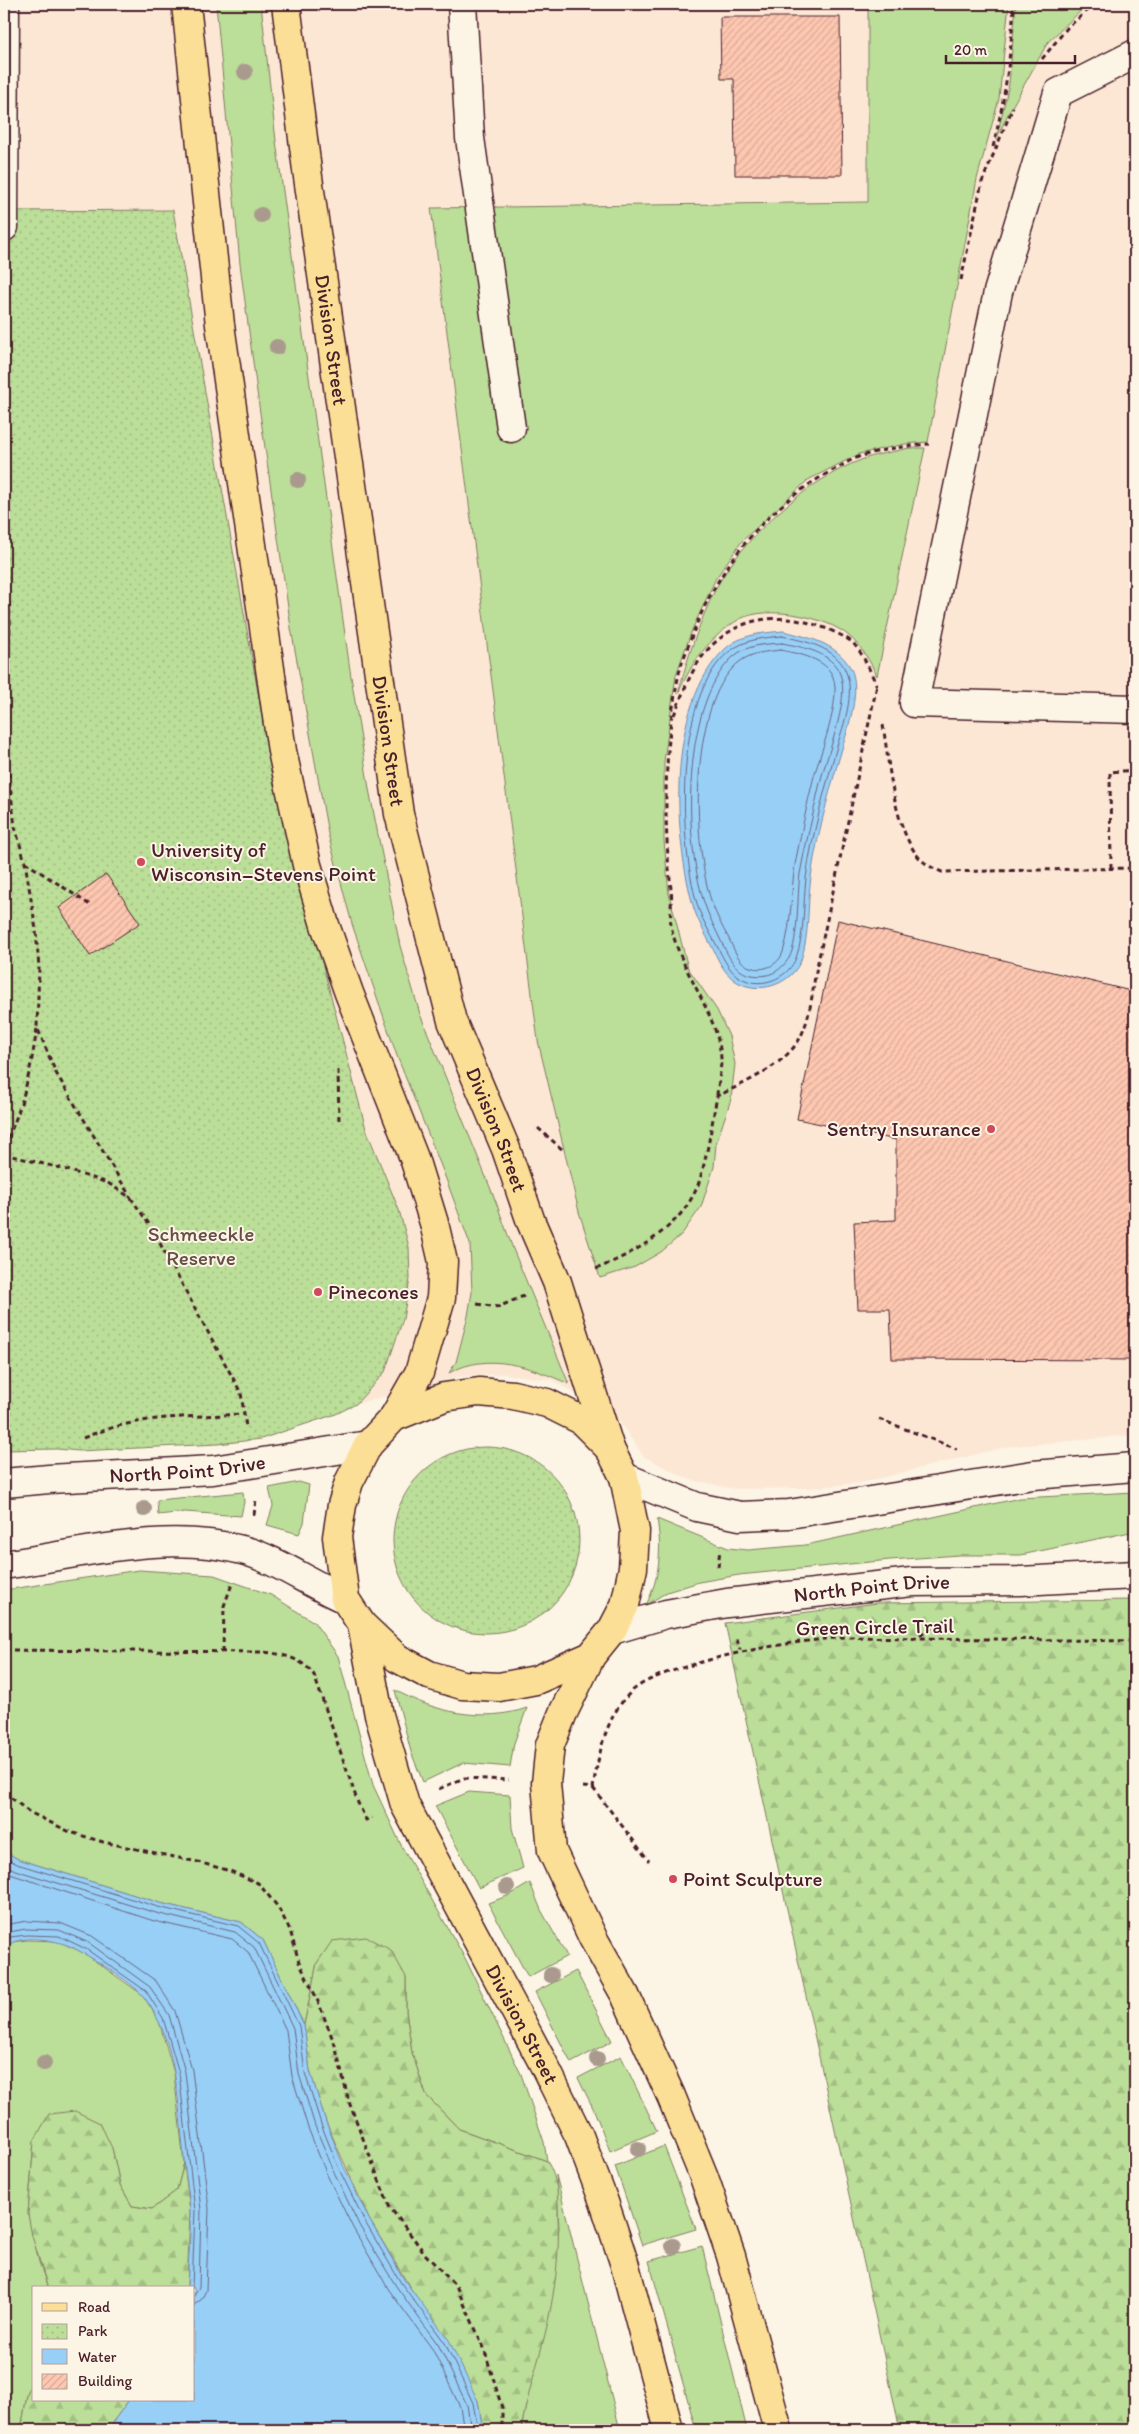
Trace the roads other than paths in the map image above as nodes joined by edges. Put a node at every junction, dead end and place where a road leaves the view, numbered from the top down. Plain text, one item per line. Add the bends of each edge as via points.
1 (6, 4) edge
2 (186, 4) edge
3 (286, 4) edge
4 (462, 4) edge
5 (1135, 54) edge
6 (4, 227) edge
7 (511, 428) dead end
8 (1135, 709) edge
9 (394, 1417) junction
10 (368, 1444) junction
11 (610, 1449) junction
12 (1135, 1467) edge
13 (624, 1477) junction
14 (4, 1483) edge
15 (4, 1565) edge
16 (1135, 1575) edge
17 (344, 1599) junction
18 (362, 1625) junction
19 (612, 1630) junction
20 (591, 1656) junction
21 (669, 2430) edge
22 (778, 2430) edge

1 - 6 street
2 - 9 main road via 220,325 282,751 307,865 325,925 414,1158 443,1262 441,1298 419,1373
3 - 11 main road, Division Street via 399,814 452,1021 557,1282
4 - 7 street via 470,138
5 - 8 street via 1058,93 998,292 914,703
9 - 10 main road
9 - 11 main road via 444,1397 479,1392 513,1395 548,1403 581,1420
10 - 14 street, North Point Drive via 213,1470
10 - 17 main road via 342,1504 337,1537
11 - 13 main road
12 - 13 street via 1033,1475 789,1514 740,1516 697,1507
13 - 19 main road via 635,1531 633,1568 625,1605
15 - 17 street via 131,1545 217,1545 243,1550
16 - 19 street, North Point Drive via 902,1584 727,1603 666,1614
17 - 18 main road
18 - 20 main road via 397,1658 429,1675 462,1685 499,1687 536,1680
18 - 21 main road, Division Street via 379,1715 405,1805 538,2052 579,2136 624,2262
19 - 20 main road
20 - 22 main road via 550,1745 546,1783 552,1851 572,1896 625,1995 704,2177 731,2256

